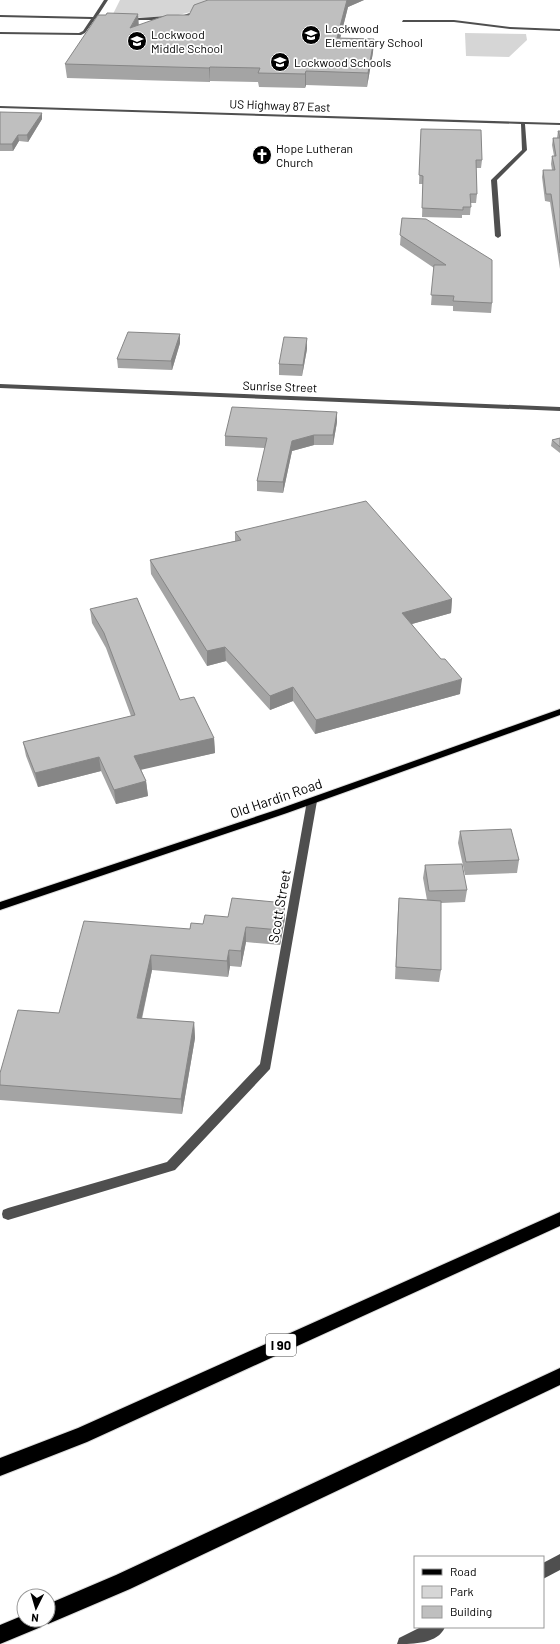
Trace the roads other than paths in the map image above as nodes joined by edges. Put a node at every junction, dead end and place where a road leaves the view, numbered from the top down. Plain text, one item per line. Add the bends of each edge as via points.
1 (106, 0) edge
2 (212, 0) edge
3 (0, 16) edge
4 (94, 18) junction
5 (403, 21) dead end
6 (560, 30) edge
7 (0, 33) edge
8 (0, 107) edge
9 (523, 123) junction
10 (560, 124) edge
11 (498, 236) dead end
12 (0, 386) edge
13 (560, 408) edge
14 (560, 712) edge
15 (312, 801) junction
16 (0, 906) edge
17 (8, 1214) dead end
18 (560, 1219) edge
19 (560, 1376) edge
20 (0, 1467) edge
21 (560, 1562) edge
22 (544, 1570) edge
23 (56, 1611) edge
24 (16, 1628) edge
25 (435, 1628) edge
26 (0, 1635) edge
27 (405, 1644) edge

1 - 4 street
2 - 4 street via 209,6 201,11 175,17
3 - 4 street
4 - 7 street via 80,34
5 - 6 street via 454,21
8 - 9 street, US Highway 87 East via 5,110
9 - 10 street, US Highway 87 East
9 - 11 street via 525,150 494,180
12 - 13 street, Sunrise Street
14 - 15 main road, Old Hardin Road
15 - 16 main road, Old Hardin Road
15 - 17 street, Scott Street via 266,1066 171,1166
18 - 20 highway, I 90 via 81,1436
19 - 23 highway via 123,1582
21 - 22 street
24 - 26 highway
25 - 27 street

